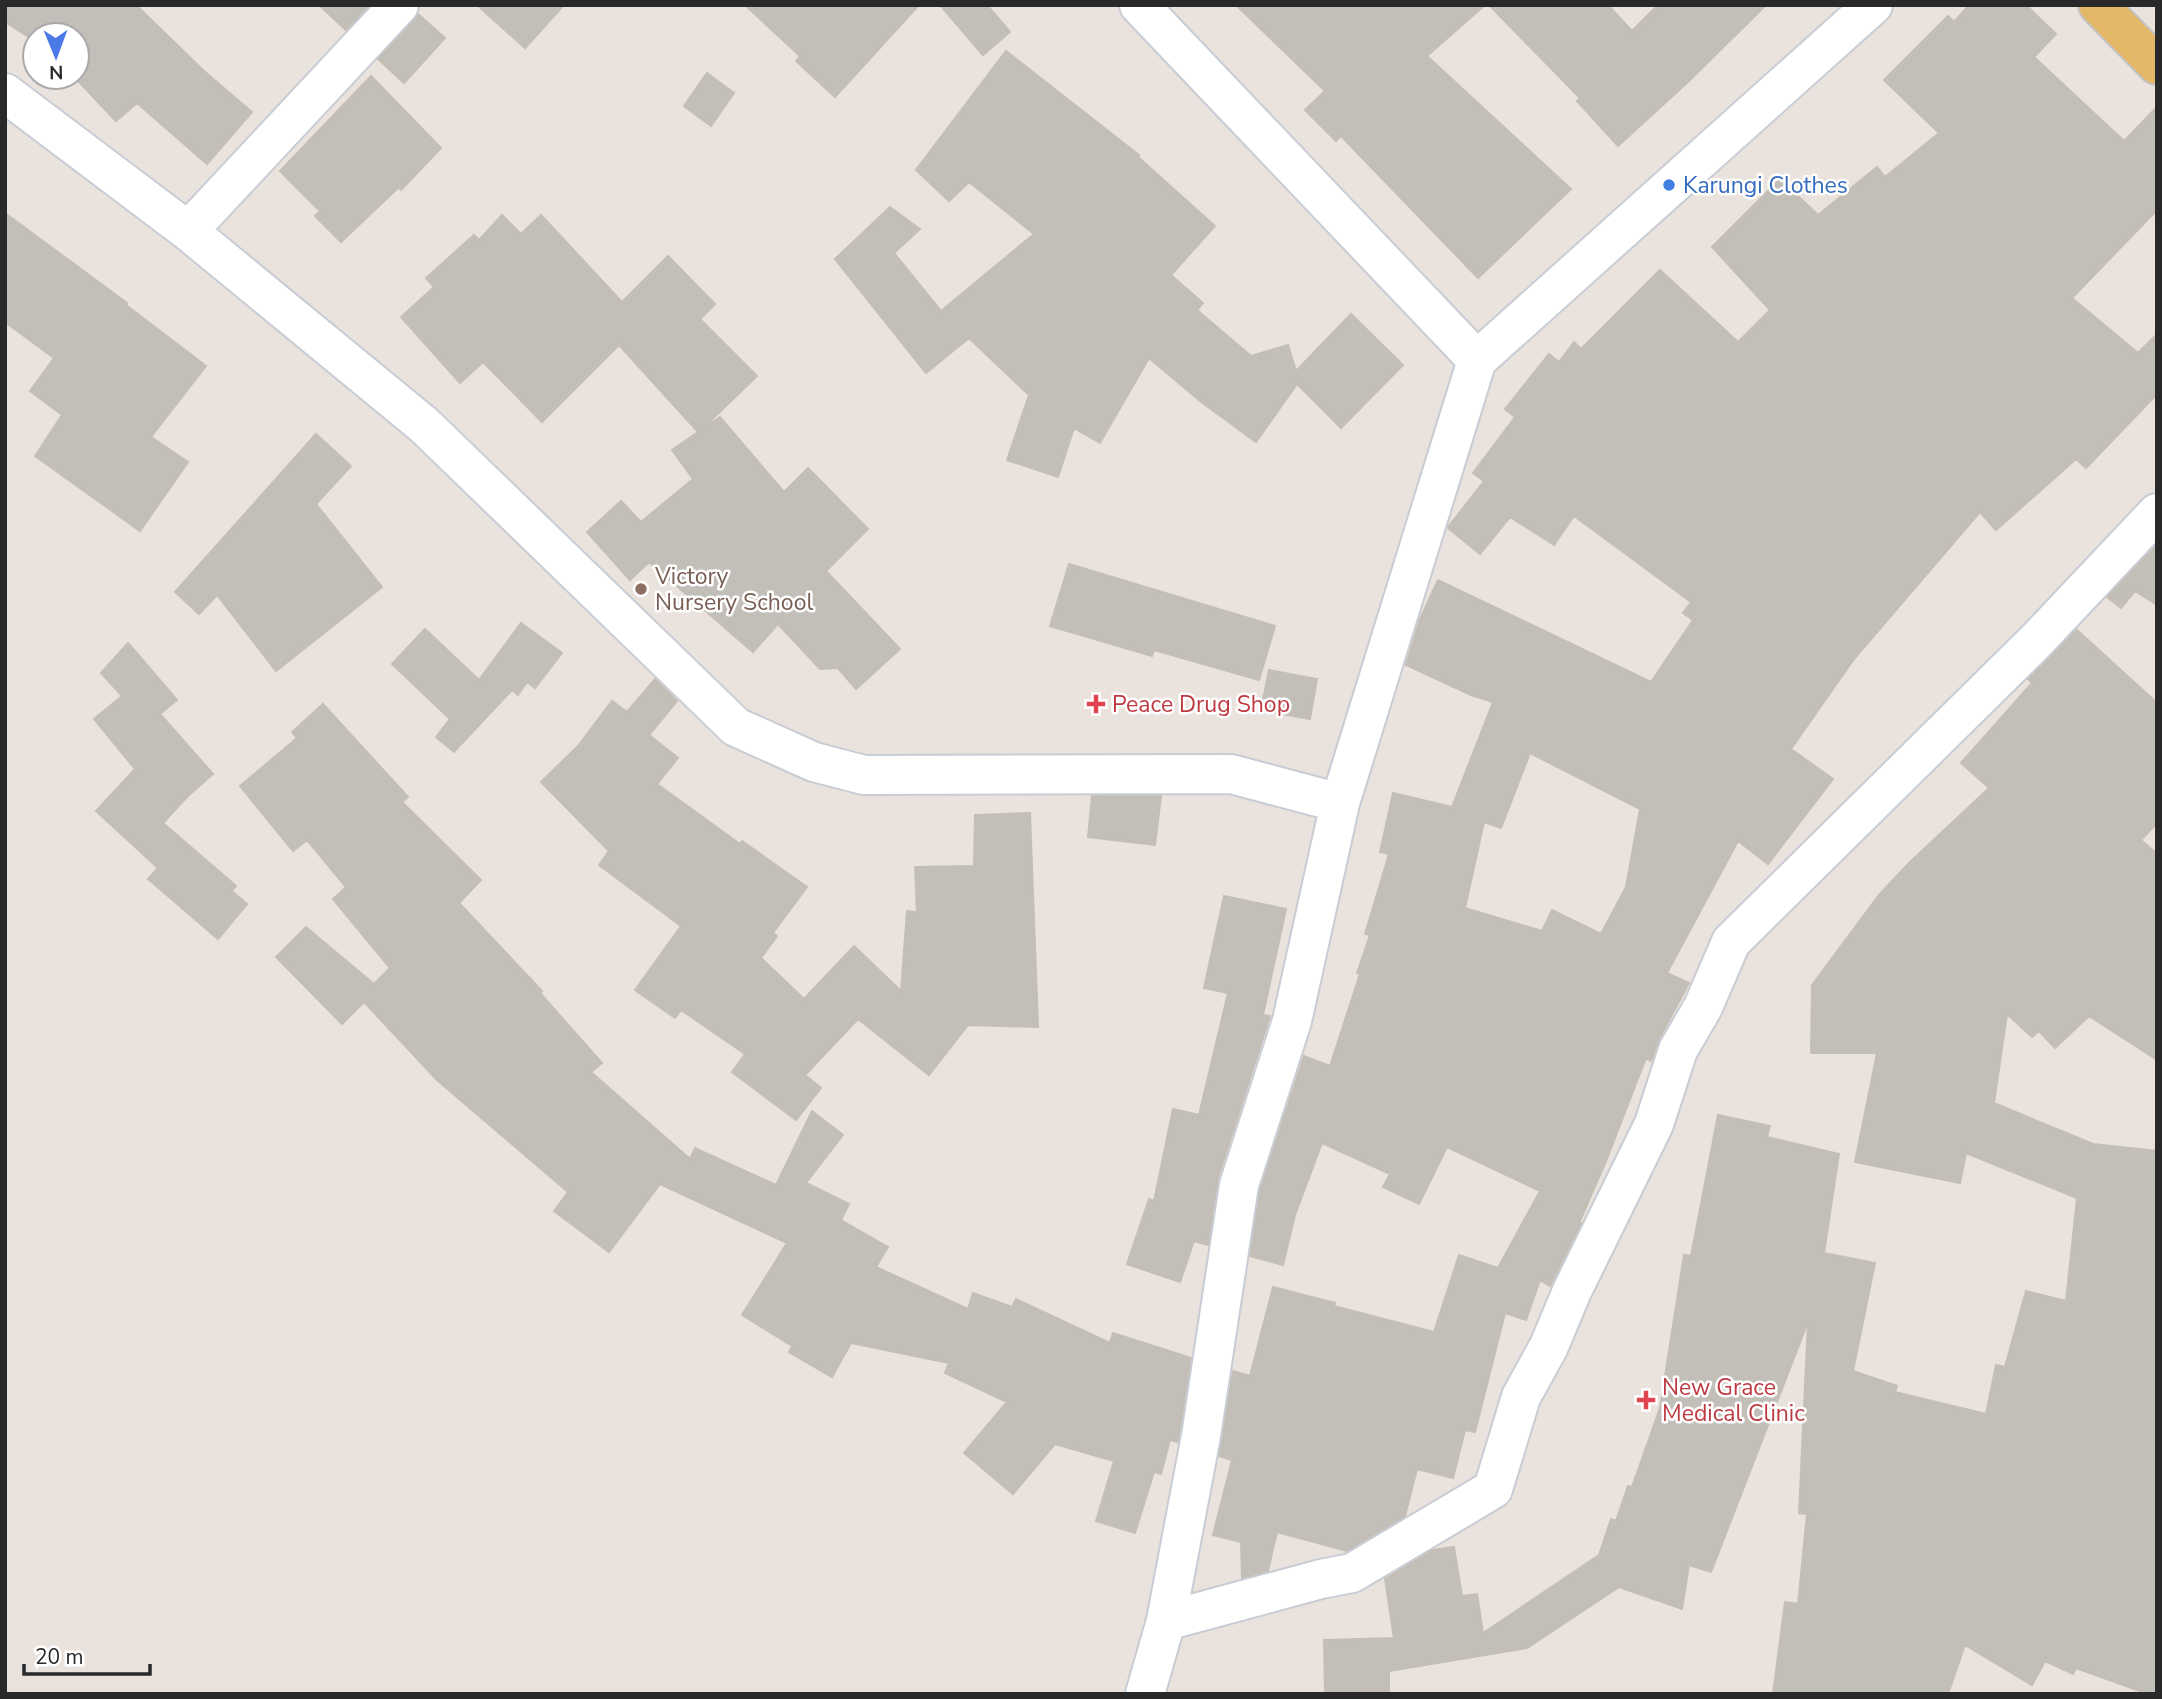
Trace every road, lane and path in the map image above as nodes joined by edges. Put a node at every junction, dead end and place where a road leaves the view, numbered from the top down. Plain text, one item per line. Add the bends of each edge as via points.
1 (399, 5) edge
2 (1139, 5) edge
3 (1873, 5) edge
4 (2098, 5) edge
5 (2157, 65) edge
6 (5, 93) edge
7 (188, 231) junction
8 (1477, 359) junction
9 (2157, 513) edge
10 (1340, 803) junction
11 (1166, 1622) junction
12 (1145, 1694) edge

1 - 7 street
2 - 8 street
3 - 8 street
4 - 5 main road
6 - 7 street
7 - 10 street via 424,425 736,727 814,762 864,775 1231,775
8 - 10 street
9 - 11 street via 2037,640 1731,943 1678,1050 1654,1124 1521,1397 1493,1489 1352,1573
10 - 11 street via 1292,1021 1239,1185 1201,1436
11 - 12 street

